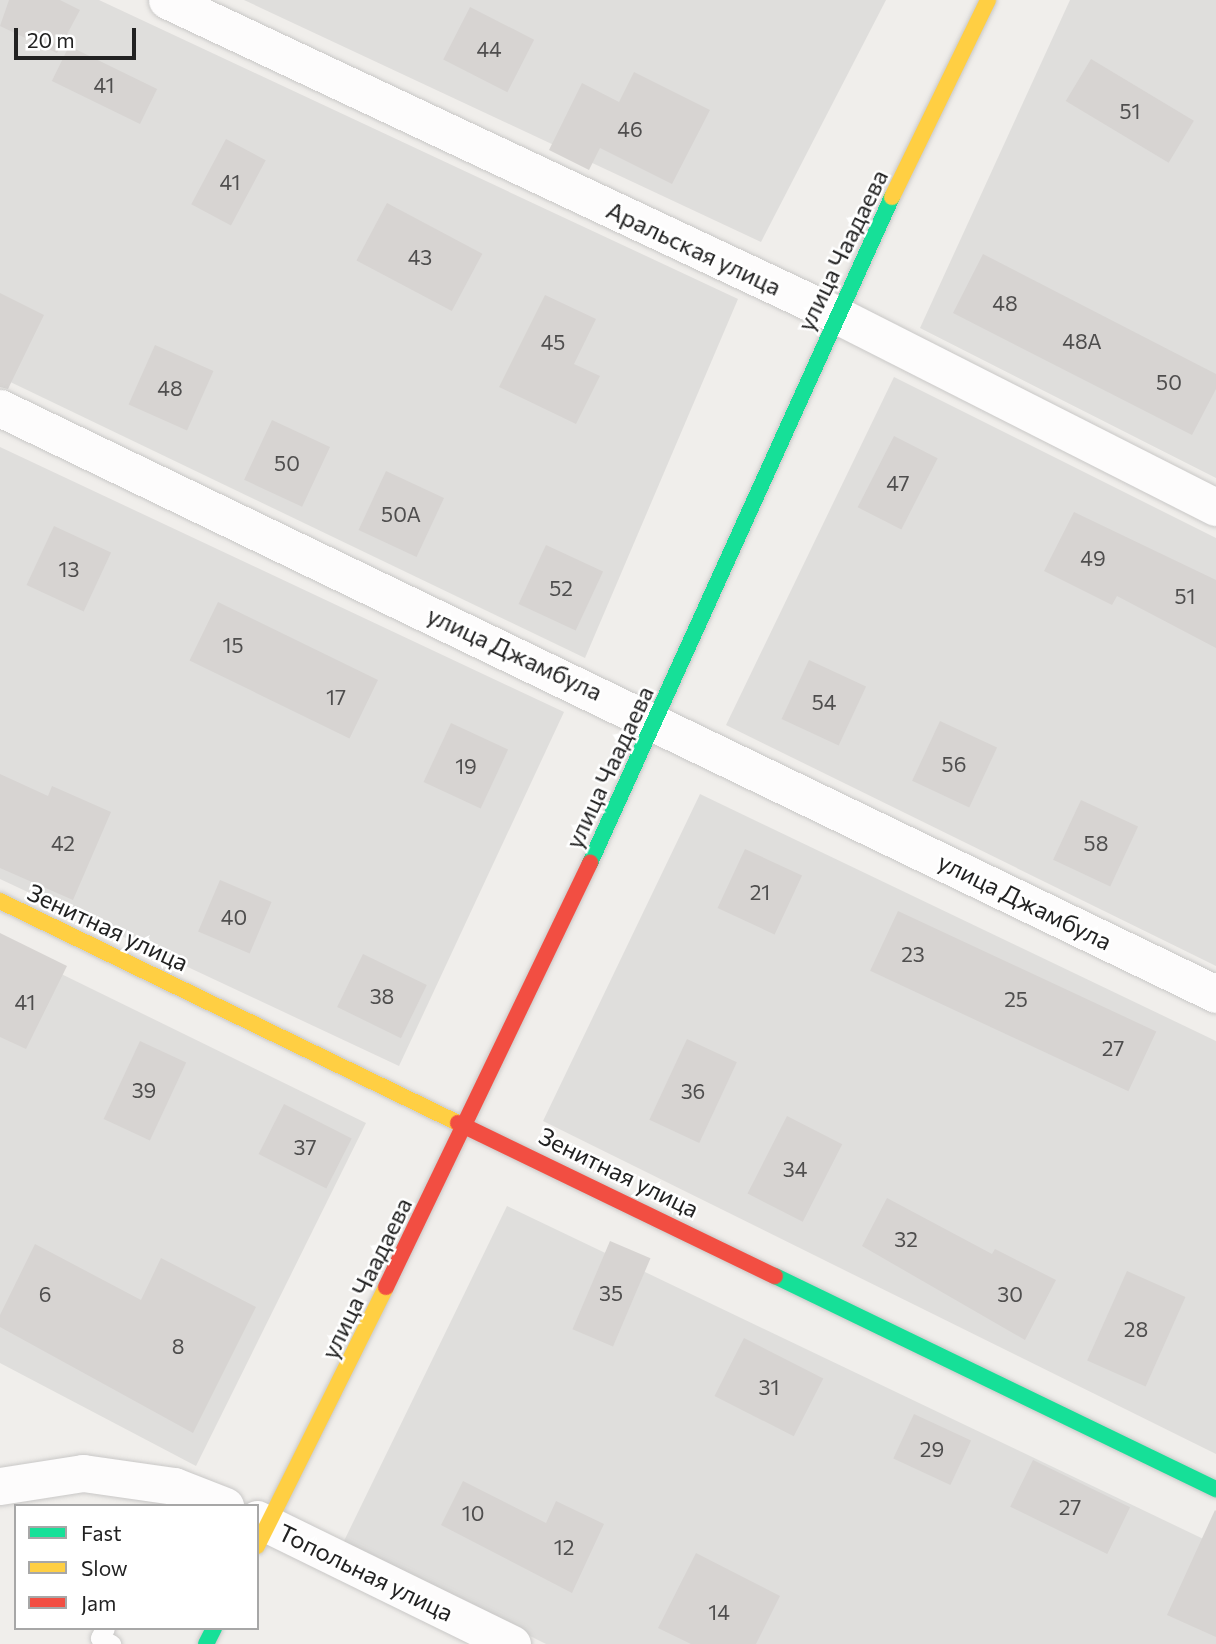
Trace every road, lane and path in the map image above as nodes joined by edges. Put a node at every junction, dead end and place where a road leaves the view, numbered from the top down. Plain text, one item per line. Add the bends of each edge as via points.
1 (166, 0) edge
2 (988, 0) edge
3 (835, 314) junction
4 (0, 408) edge
5 (1216, 507) edge
6 (656, 720) junction
7 (0, 901) edge
8 (1216, 994) edge
9 (468, 1123) junction
10 (0, 1486) edge
11 (1216, 1489) edge
12 (170, 1496) edge
13 (214, 1504) edge
14 (261, 1530) edge
15 (104, 1630) edge
16 (111, 1644) edge
17 (512, 1644) edge

1 - 3 street, Аральская улица
2 - 3 street, улица Чаадаева
3 - 5 street, Аральская улица
3 - 6 street, улица Чаадаева
4 - 6 street, улица Джамбула
6 - 8 street, улица Джамбула
6 - 9 street, улица Чаадаева
7 - 9 street, Зенитная улица
9 - 11 street, Зенитная улица
9 - 14 street, улица Чаадаева
10 - 12 street via 83,1473
12 - 13 street
14 - 17 street, Топольная улица
15 - 16 lane via 100,1638

